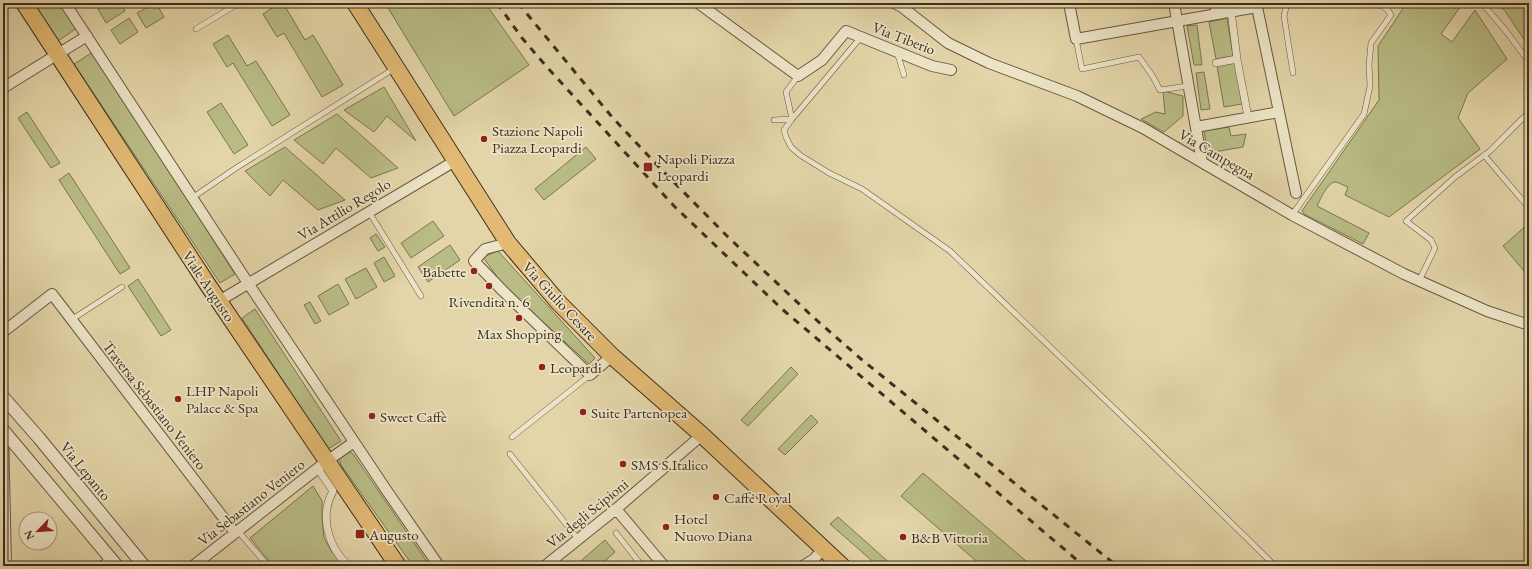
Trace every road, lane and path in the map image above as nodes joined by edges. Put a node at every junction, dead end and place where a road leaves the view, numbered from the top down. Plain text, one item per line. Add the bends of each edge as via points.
1 (24, 3) edge
2 (65, 3) edge
3 (239, 3) edge
4 (355, 3) edge
5 (698, 3) edge
6 (894, 3) edge
7 (1070, 3) edge
8 (1174, 3) edge
9 (1215, 3) edge
10 (1287, 3) edge
11 (1377, 3) edge
12 (1482, 3) edge
13 (1231, 11) junction
14 (1217, 14) junction
15 (1177, 22) junction
16 (196, 29) dead end
17 (87, 36) junction
18 (861, 37) junction
19 (1076, 39) junction
20 (897, 52) junction
21 (58, 55) junction
22 (1237, 59) junction
23 (1529, 62) edge
24 (1216, 63) dead end
25 (396, 68) junction
26 (951, 70) dead end
27 (1293, 73) dead end
28 (904, 75) dead end
29 (798, 76) junction
30 (1188, 86) junction
31 (3, 88) edge
32 (1279, 112) junction
33 (1529, 112) edge
34 (1248, 118) junction
35 (792, 119) junction
36 (774, 120) dead end
37 (1196, 127) junction
38 (1484, 155) junction
39 (455, 161) junction
40 (1202, 162) junction
41 (1296, 193) dead end
42 (192, 198) junction
43 (1529, 208) edge
44 (369, 212) junction
45 (1292, 215) junction
46 (508, 243) junction
47 (1419, 281) junction
48 (248, 284) junction
49 (122, 287) dead end
50 (421, 296) dead end
51 (219, 301) junction
52 (71, 320) junction
53 (1529, 325) edge
54 (3, 332) edge
55 (612, 356) junction
56 (590, 375) junction
57 (3, 397) edge
58 (3, 431) edge
59 (702, 435) junction
60 (512, 437) dead end
61 (354, 442) junction
62 (510, 454) dead end
63 (322, 465) junction
64 (3, 503) edge
65 (616, 509) junction
66 (237, 532) junction
67 (616, 533) dead end
68 (578, 539) junction
69 (817, 558) edge
70 (110, 564) edge
71 (6, 566) edge
72 (144, 566) edge
73 (193, 566) edge
74 (268, 566) edge
75 (349, 566) edge
76 (398, 566) edge
77 (439, 566) edge
78 (545, 566) edge
79 (642, 566) edge
80 (664, 566) edge
81 (803, 566) edge
82 (842, 566) edge
83 (1275, 566) edge

1 - 21 main road, Viale Augusto
2 - 17 street
3 - 16 lane
4 - 25 main road, Via Giulio Cesare
5 - 29 street
6 - 40 street, Via Campegna via 948,43 989,63 1077,96 1143,128
7 - 19 street
8 - 15 street
9 - 14 street
10 - 27 lane via 1284,16
11 - 45 lane via 1391,15 1371,43 1370,86 1364,114
12 - 23 lane
13 - 14 street
13 - 22 street
13 - 32 street via 1257,7
14 - 15 street
15 - 19 street
15 - 30 street
17 - 21 street
17 - 42 street
18 - 20 street, Via Tiberio
18 - 29 street, Via Tiberio via 846,31 822,60
18 - 35 lane
19 - 30 lane via 1082,69 1139,57 1160,90
20 - 26 street, Via Tiberio via 932,66
20 - 28 lane
21 - 31 street
21 - 51 main road, Viale Augusto
22 - 24 street
22 - 34 street
25 - 39 main road, Via Giulio Cesare
25 - 42 lane
29 - 35 lane via 786,92
30 - 37 street
32 - 34 street
32 - 41 street
33 - 38 lane
34 - 37 street
35 - 36 lane
35 - 83 lane via 784,130 791,147 800,156 862,189 950,251
37 - 40 street
38 - 43 lane
38 - 47 lane via 1455,176 1406,221 1431,240 1435,248
39 - 44 street, Via Attilio Regolo
39 - 46 main road, Via Giulio Cesare
40 - 45 street, Via Campegna
42 - 48 street
44 - 48 street, Via Attilio Regolo
44 - 50 lane
45 - 47 street, Via Campegna
46 - 55 main road, Via Giulio Cesare via 558,302
46 - 56 street via 485,249 474,261
47 - 53 street, Via Campegna via 1487,311
48 - 51 street, Via Attilio Regolo
48 - 61 street
49 - 52 lane
51 - 63 main road, Viale Augusto
52 - 54 street, Traversa Sebastiano Veniero via 52,294
52 - 66 street, Traversa Sebastiano Veniero
55 - 56 street
55 - 59 main road, Via Giulio Cesare
56 - 60 lane
57 - 72 street, Via Lepanto
58 - 64 street
58 - 70 street
59 - 65 street, Via degli Scipioni
59 - 69 main road, Via Giulio Cesare
61 - 63 street, Via Sebastiano Veniero
61 - 77 street
62 - 68 lane
63 - 66 street, Via Sebastiano Veniero
63 - 75 street via 333,491 328,500 328,532 336,552
63 - 76 main road, Viale Augusto
64 - 71 street
65 - 68 street, Via degli Scipioni
65 - 80 street
66 - 73 street, Via Sebastiano Veniero
66 - 74 lane
67 - 79 lane
68 - 78 street, Via degli Scipioni
69 - 81 street
69 - 82 main road, Via Giulio Cesare

